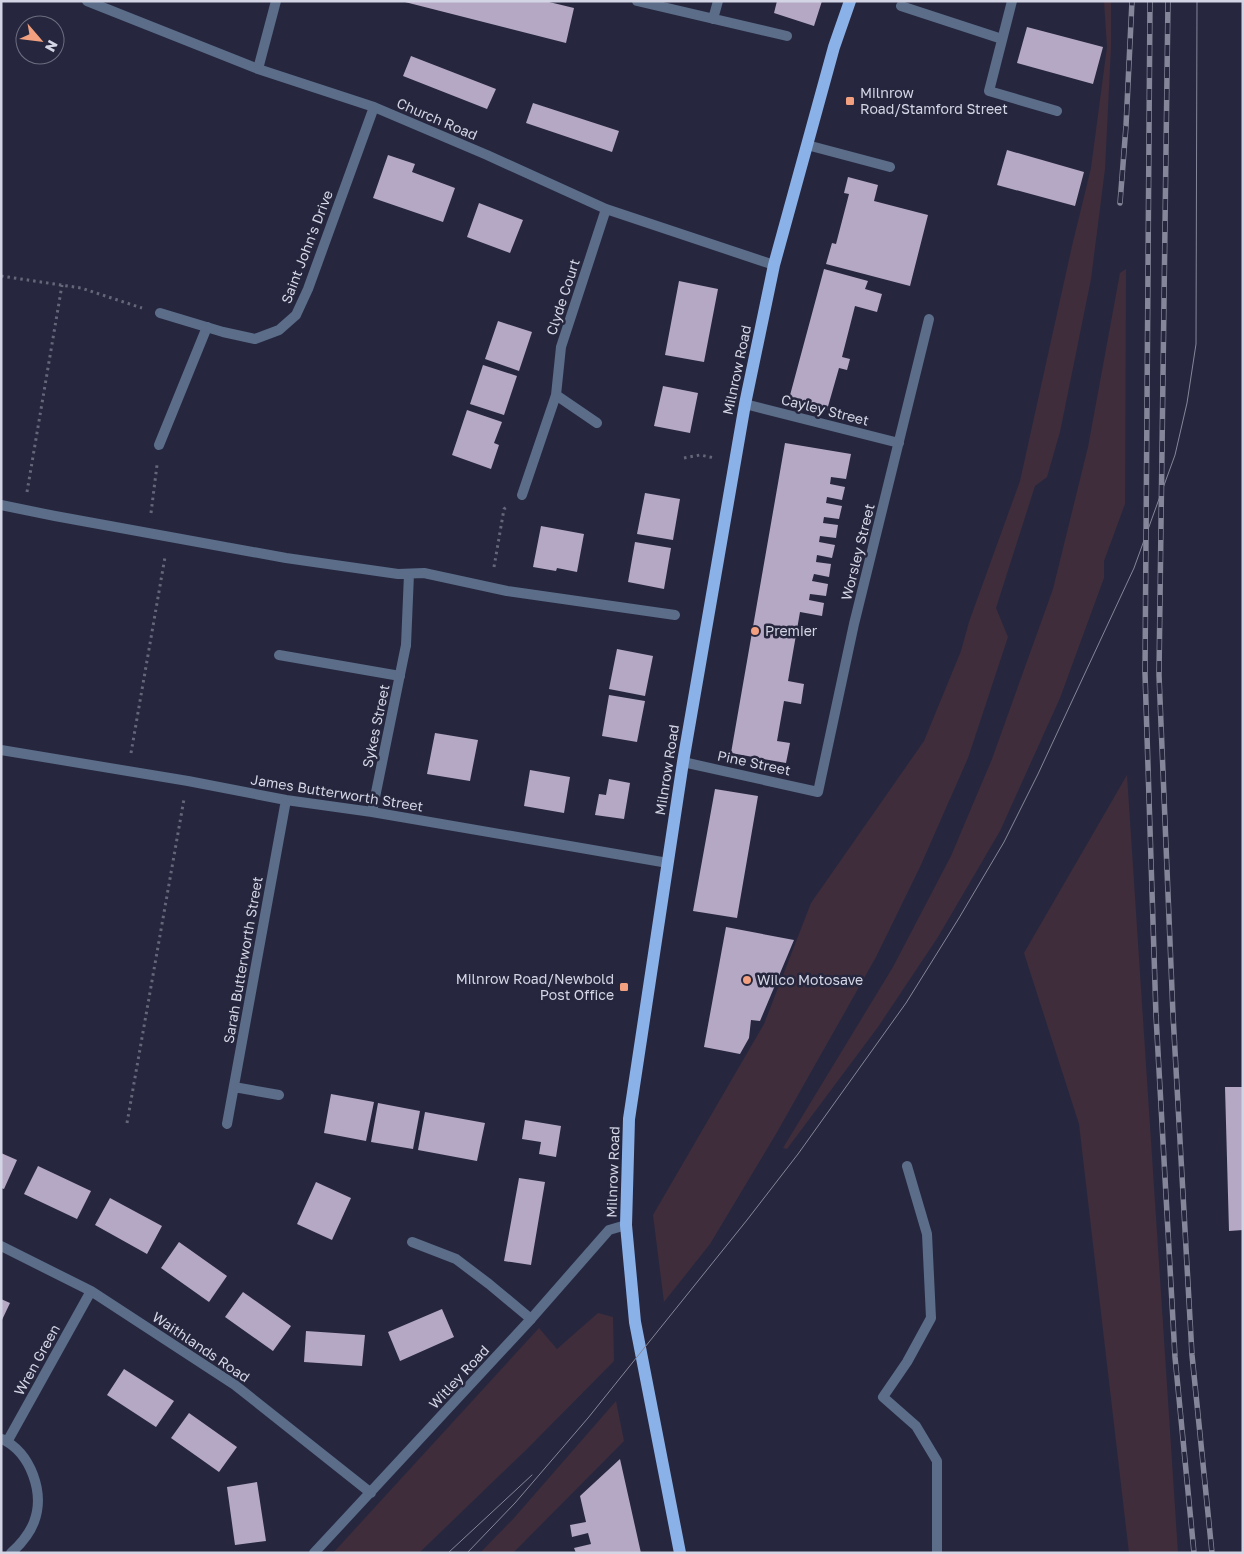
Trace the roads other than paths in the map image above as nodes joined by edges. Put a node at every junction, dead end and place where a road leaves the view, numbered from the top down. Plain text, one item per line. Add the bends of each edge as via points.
1 (87, 1) edge
2 (276, 1) edge
3 (637, 1) edge
4 (718, 1) edge
5 (850, 1) edge
6 (1012, 1) edge
7 (901, 6) dead end
8 (714, 19) junction
9 (787, 36) dead end
10 (1002, 39) junction
11 (258, 69) junction
12 (374, 107) junction
13 (1057, 111) dead end
14 (807, 144) junction
15 (890, 167) dead end
16 (606, 209) junction
17 (774, 265) junction
18 (160, 313) road end
19 (929, 319) dead end
20 (207, 327) junction
21 (556, 395) junction
22 (745, 404) junction
23 (597, 423) dead end
24 (899, 442) junction
25 (159, 444) road end
26 (522, 495) road end
27 (1, 504) edge
28 (409, 574) junction
29 (675, 616) dead end
30 (279, 655) dead end
31 (400, 676) junction
32 (1, 750) edge
33 (683, 762) junction
34 (818, 792) joint
35 (286, 800) junction
36 (372, 812) junction
37 (668, 863) junction
38 (234, 1087) junction
39 (280, 1095) dead end
40 (227, 1124) dead end
41 (907, 1166) dead end
42 (626, 1225) junction
43 (412, 1242) dead end
44 (1, 1246) edge
45 (91, 1291) junction
46 (531, 1319) junction
47 (4, 1440) edge
48 (371, 1493) junction
49 (11, 1553) edge
50 (314, 1553) edge
51 (680, 1553) edge
52 (937, 1553) edge

1 - 11 street, Church Road
2 - 11 street
3 - 8 street
4 - 8 street
5 - 14 main road, Milnrow Road
6 - 10 street
7 - 10 street
8 - 9 street
10 - 13 street via 989,91
11 - 12 street, Church Road
12 - 16 street, Church Road
12 - 20 street, Saint John's Drive via 296,315 279,330 255,339
14 - 15 street
14 - 17 main road, Milnrow Road
16 - 17 street, Church Road
16 - 21 street, Clyde Court via 561,347
17 - 22 main road, Milnrow Road
18 - 20 street, Saint John's Drive
19 - 24 street, Worsley Street
20 - 25 street
21 - 23 street
21 - 26 street, Clyde Court
22 - 24 street, Cayley Street
22 - 33 main road, Milnrow Road
24 - 34 street, Worsley Street via 854,624
27 - 28 street via 286,558
28 - 29 street via 424,573 490,588
28 - 31 street, Sykes Street via 406,646
30 - 31 street
31 - 36 street, Sykes Street
32 - 35 street, James Butterworth Street
33 - 34 street, Pine Street
33 - 37 main road, Milnrow Road
35 - 36 street, James Butterworth Street
35 - 38 street, Sarah Butterworth Street
36 - 37 street, James Butterworth Street
37 - 42 main road, Milnrow Road via 630,1119
38 - 39 street
38 - 40 street, Sarah Butterworth Street
41 - 52 street via 927,1234 930,1318 907,1362 883,1397 916,1426 937,1461
42 - 46 street, Witley Road via 608,1230
42 - 51 main road, Milnrow Road via 635,1322
43 - 46 street via 456,1259
44 - 45 street, Waithlands Road
45 - 47 street, Wren Green
45 - 48 street, Waithlands Road via 235,1385
46 - 48 street, Witley Road
47 - 49 street, Wren Green via 24,1457 35,1477 38,1500 34,1522 23,1542
48 - 50 street, Witley Road

